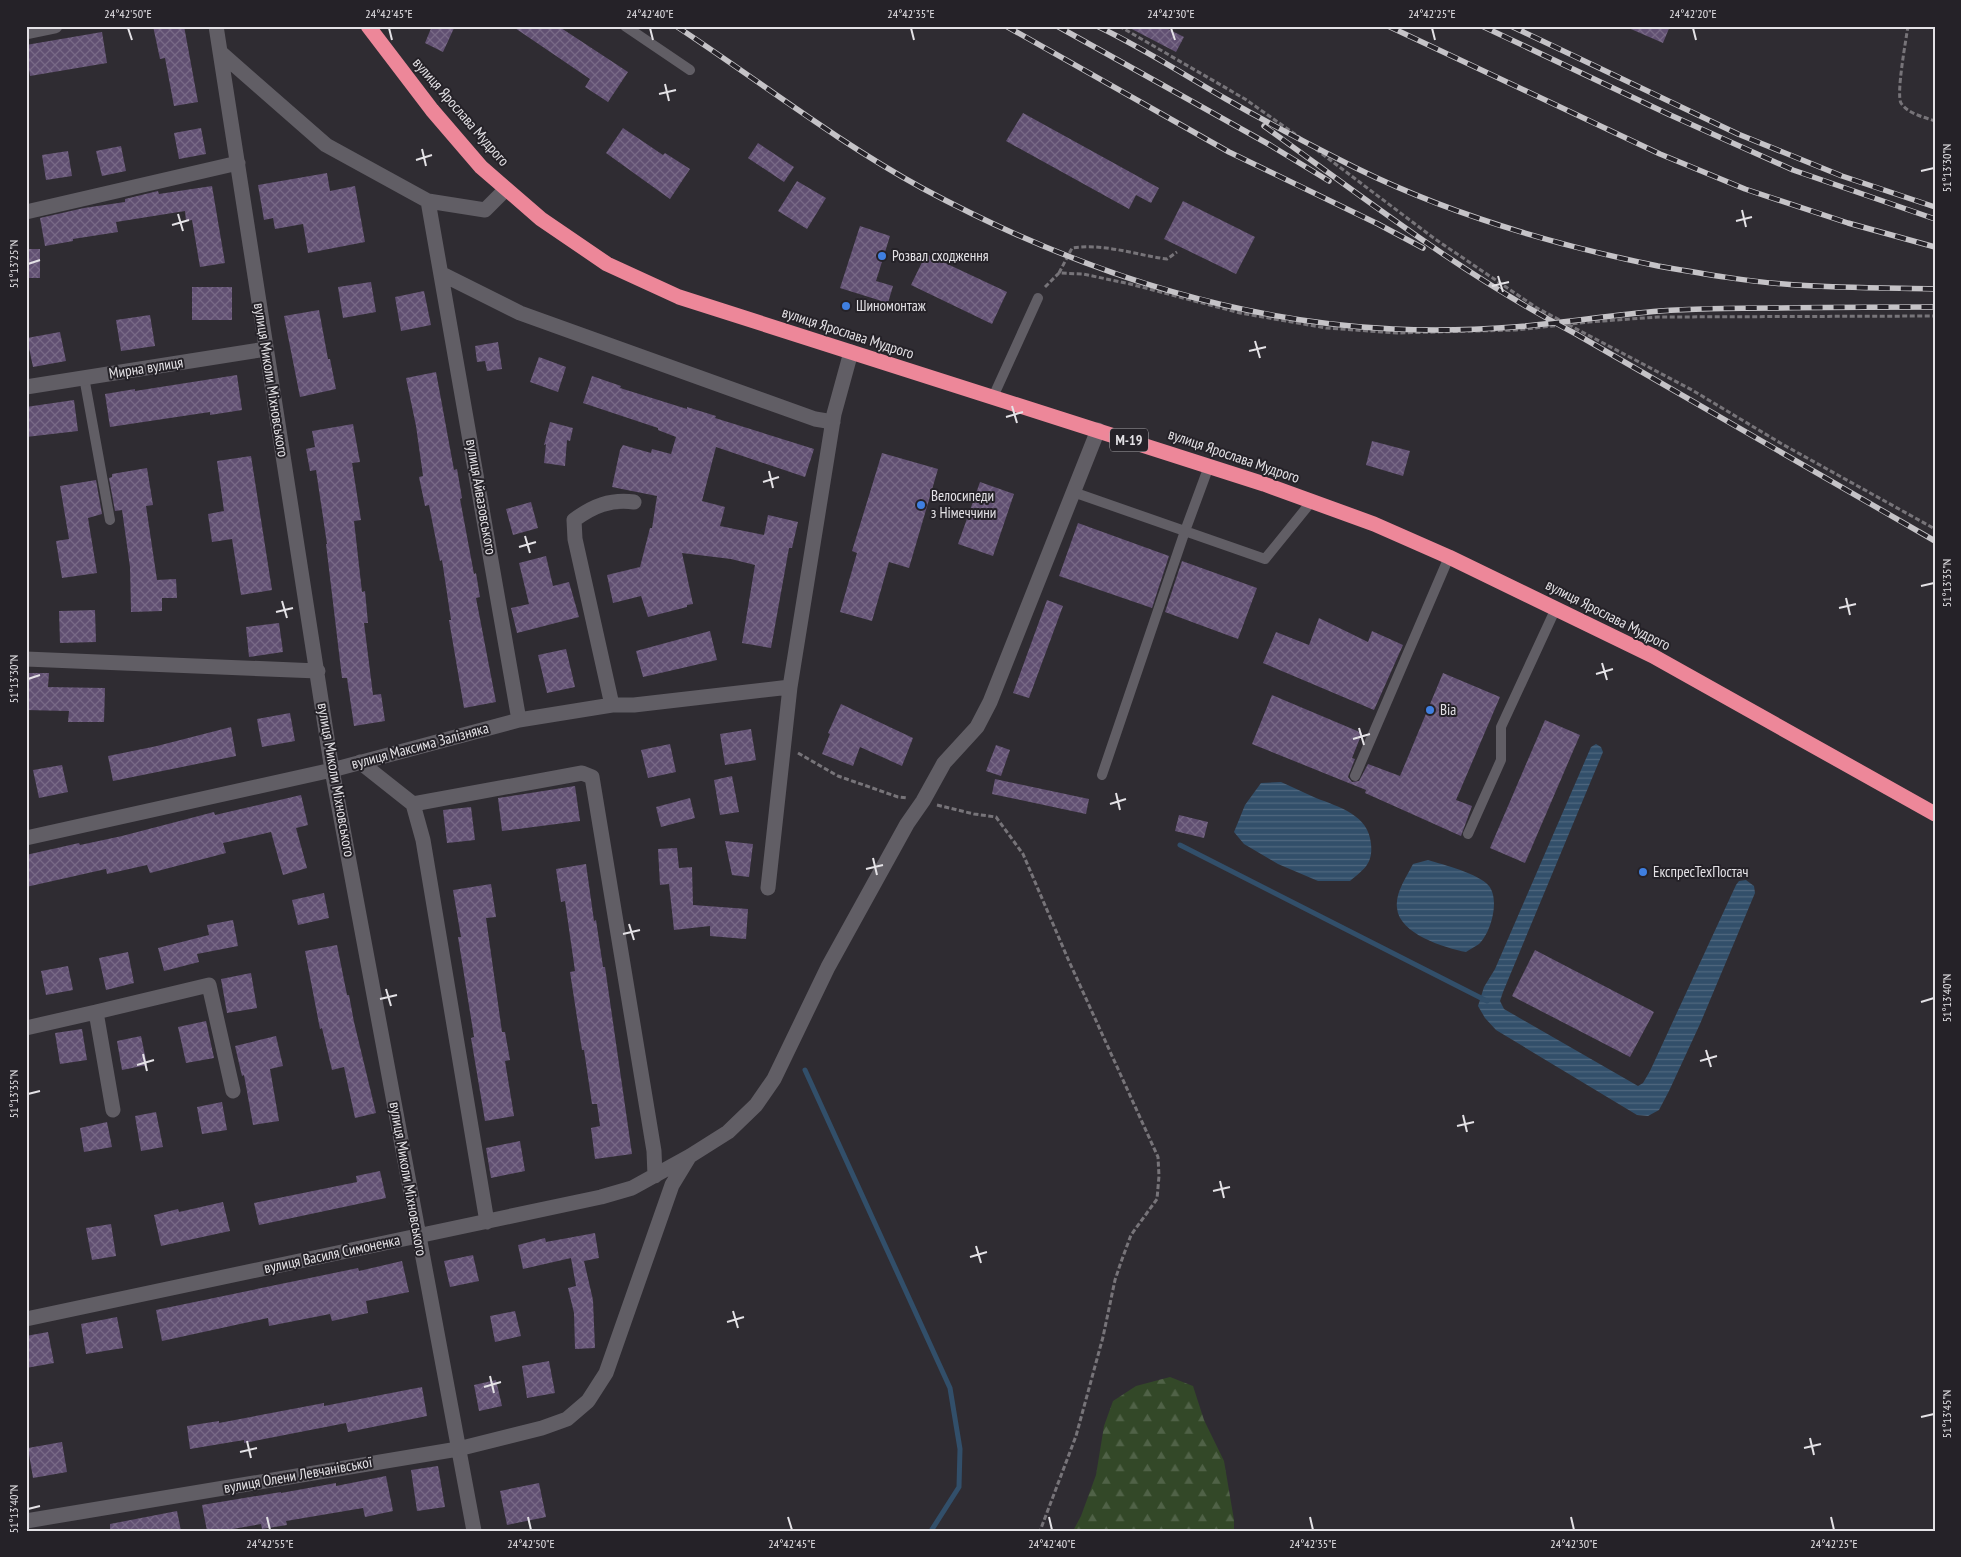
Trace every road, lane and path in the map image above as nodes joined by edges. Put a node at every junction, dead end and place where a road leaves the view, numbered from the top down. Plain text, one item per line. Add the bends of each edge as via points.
1 (55, 26) edge
2 (216, 26) edge
3 (368, 26) edge
4 (625, 26) edge
5 (1120, 26) edge
6 (1908, 26) edge
7 (26, 32) edge
8 (221, 53) junction
9 (690, 70) dead end
10 (1935, 121) edge
11 (238, 163) junction
12 (506, 189) junction
13 (428, 201) junction
14 (26, 212) edge
15 (1177, 252) dead end
16 (1059, 273) junction
17 (442, 274) junction
18 (1038, 298) joint
19 (1935, 316) edge
20 (266, 349) junction
21 (851, 352) junction
22 (84, 378) junction
23 (26, 387) edge
24 (993, 397) junction
25 (833, 422) junction
26 (1098, 430) junction
27 (1209, 466) junction
28 (1073, 492) junction
29 (1312, 501) junction
30 (634, 502) dead end
31 (110, 520) dead end
32 (1935, 529) edge
33 (1185, 531) junction
34 (1449, 557) junction
35 (1556, 608) junction
36 (26, 659) edge
37 (318, 671) junction
38 (790, 687) junction
39 (612, 705) junction
40 (519, 720) junction
41 (783, 752) junction
42 (360, 762) junction
43 (332, 770) junction
44 (1102, 775) dead end
45 (1355, 776) dead end
46 (923, 801) junction
47 (413, 804) junction
48 (1935, 814) edge
49 (1468, 834) dead end
50 (26, 838) edge
51 (768, 888) dead end
52 (96, 1012) junction
53 (26, 1028) edge
54 (233, 1091) dead end
55 (113, 1110) dead end
56 (690, 1156) junction
57 (655, 1176) junction
58 (488, 1222) junction
59 (418, 1236) junction
60 (26, 1319) edge
61 (458, 1449) junction
62 (26, 1521) edge
63 (474, 1531) edge
64 (1040, 1531) edge

1 - 7 street
2 - 8 street, вулиця Миколи Міхновського
3 - 12 highway, вулиця Ярослава Мудрого / М-19 via 432,110 481,167
4 - 9 lane
5 - 32 path via 1245,99 1435,239 1537,308 1692,390
6 - 10 path via 1901,102 1909,111
8 - 11 street, вулиця Миколи Міхновського
8 - 13 street via 326,145
11 - 14 street
11 - 20 street, вулиця Миколи Міхновського
12 - 13 street via 485,210
12 - 21 highway, вулиця Ярослава Мудрого / М-19 via 541,219 607,264 679,297
13 - 17 street, вулиця Айвазовського
15 - 16 path via 1168,259 1103,246 1072,248
16 - 18 path
16 - 19 path via 1083,274 1130,284 1240,313 1326,328 1397,333 1516,330 1658,317
17 - 25 street via 520,313 815,420
17 - 40 street, вулиця Айвазовського
18 - 24 lane
20 - 22 street, Мирна вулиця
20 - 37 street, вулиця Миколи Міхновського
21 - 24 highway, вулиця Ярослава Мудрого / М-19
21 - 25 street
22 - 23 street, Мирна вулиця
22 - 31 lane
24 - 26 highway, вулиця Ярослава Мудрого / М-19
25 - 38 street
26 - 27 highway, вулиця Ярослава Мудрого / М-19
26 - 28 street, вулиця Василя Симоненка
27 - 29 highway, вулиця Ярослава Мудрого / М-19
27 - 33 lane
28 - 33 lane
28 - 46 street, вулиця Василя Симоненка via 990,702 977,727 944,764
29 - 33 lane via 1265,559
29 - 34 highway, вулиця Ярослава Мудрого / М-19
30 - 39 street via 589,508 574,520 575,539
33 - 44 lane
34 - 35 highway, вулиця Ярослава Мудрого / М-19
34 - 45 lane
35 - 48 highway, вулиця Ярослава Мудрого / М-19 via 1653,656
35 - 49 lane via 1501,727 1501,760
36 - 37 street
37 - 43 street, вулиця Миколи Міхновського
38 - 39 street, вулиця Максима Залізняка
38 - 41 street
39 - 40 street, вулиця Максима Залізняка
40 - 42 street, вулиця Максима Залізняка
41 - 46 path via 798,753 838,776 898,797
41 - 51 street
42 - 43 street, вулиця Максима Залізняка
42 - 47 street, вулиця Миколи Міхновського
43 - 50 street, вулиця Максима Залізняка
43 - 59 street, вулиця Миколи Міхновського
46 - 56 street, вулиця Василя Симоненка via 863,903 774,1079 756,1105 728,1132
46 - 64 path via 996,817 1024,854 1158,1157 1157,1199 1132,1235 1120,1262 1076,1436
47 - 57 street via 582,773 592,777 654,1152
47 - 58 street via 423,840
52 - 53 street
52 - 54 street via 209,985
52 - 55 street
56 - 57 street, вулиця Василя Симоненка
56 - 61 street, вулиця Олени Левчанівської via 672,1186 606,1373 588,1401 567,1418 542,1428
57 - 58 street, вулиця Василя Симоненка via 632,1188 601,1197
58 - 59 street, вулиця Василя Симоненка
59 - 60 street, вулиця Василя Симоненка
59 - 61 street, вулиця Миколи Міхновського
61 - 62 street, вулиця Олени Левчанівської
61 - 63 street, вулиця Миколи Міхновського

